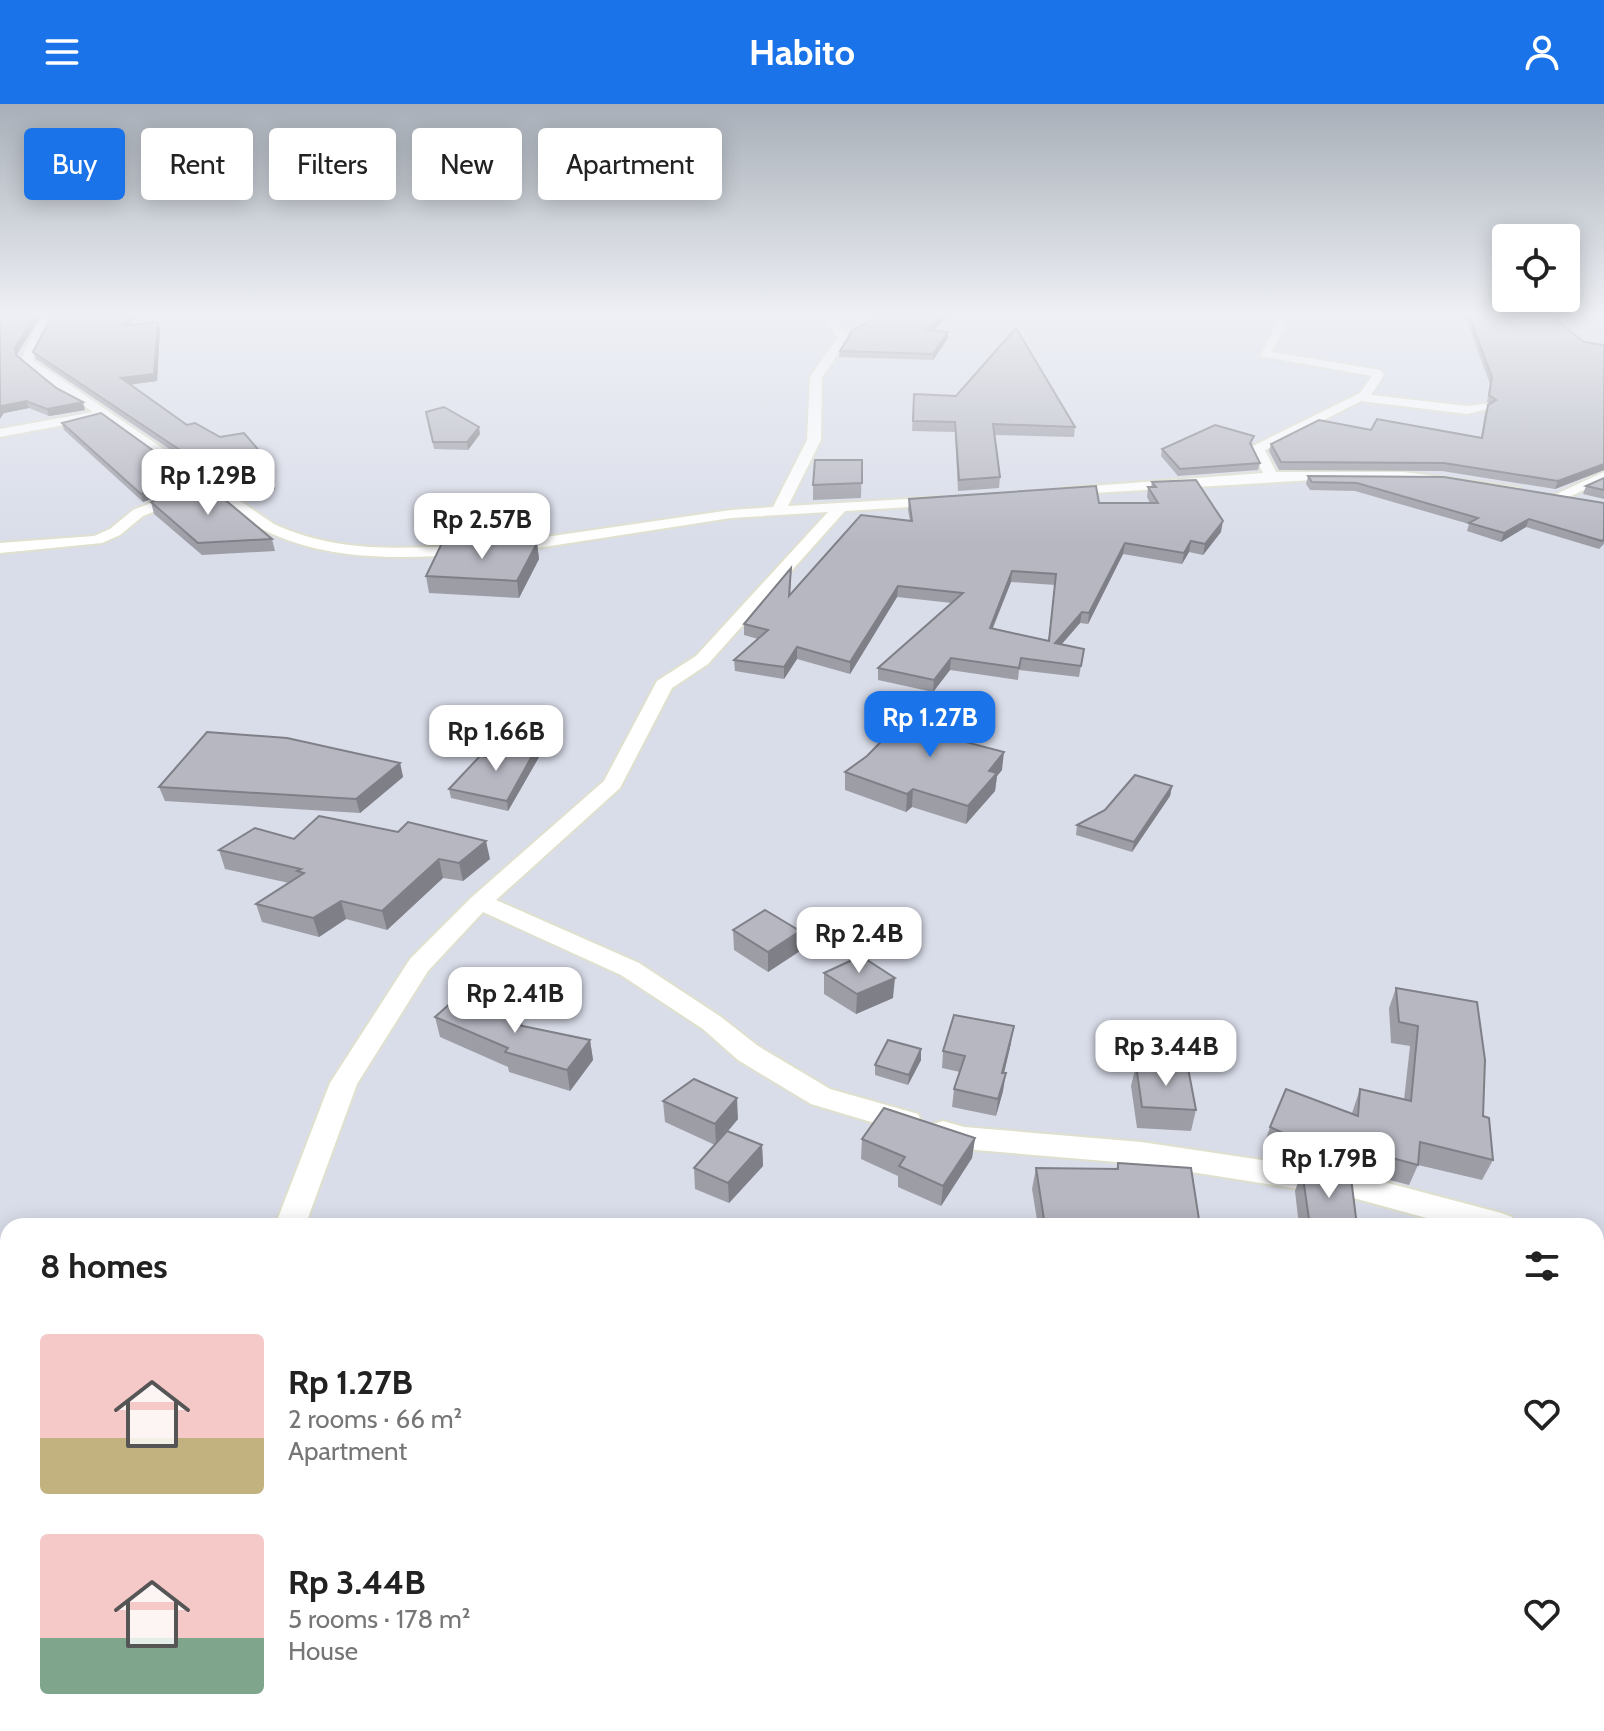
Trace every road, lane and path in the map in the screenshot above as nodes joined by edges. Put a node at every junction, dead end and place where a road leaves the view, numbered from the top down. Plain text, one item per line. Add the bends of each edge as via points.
1 (68, 392) edge
2 (816, 392) edge
3 (1367, 392) edge
4 (1364, 396) junction
5 (1485, 408) edge
6 (106, 413) junction
7 (0, 433) edge
8 (1604, 476) edge
9 (1272, 477) junction
10 (210, 486) junction
11 (1048, 493) edge
12 (1557, 497) junction
13 (955, 500) edge
14 (1581, 501) edge
15 (842, 506) junction
16 (778, 511) junction
17 (0, 548) edge
18 (480, 902) junction
19 (293, 1218) edge
20 (1472, 1218) edge

1 - 6 street
2 - 16 street via 814,440
3 - 4 street
4 - 5 street
4 - 9 street via 1258,449
6 - 7 street
6 - 10 street
8 - 12 street
9 - 11 street
9 - 12 street via 1422,476
10 - 16 street via 303,544 344,552 512,547
10 - 17 street via 148,508 97,540
12 - 14 street
13 - 15 street
15 - 16 street
15 - 18 street via 702,660 664,685 613,784
18 - 19 street via 419,965 344,1083
18 - 20 street via 630,969 748,1053 821,1097 964,1138 1141,1153 1350,1185

